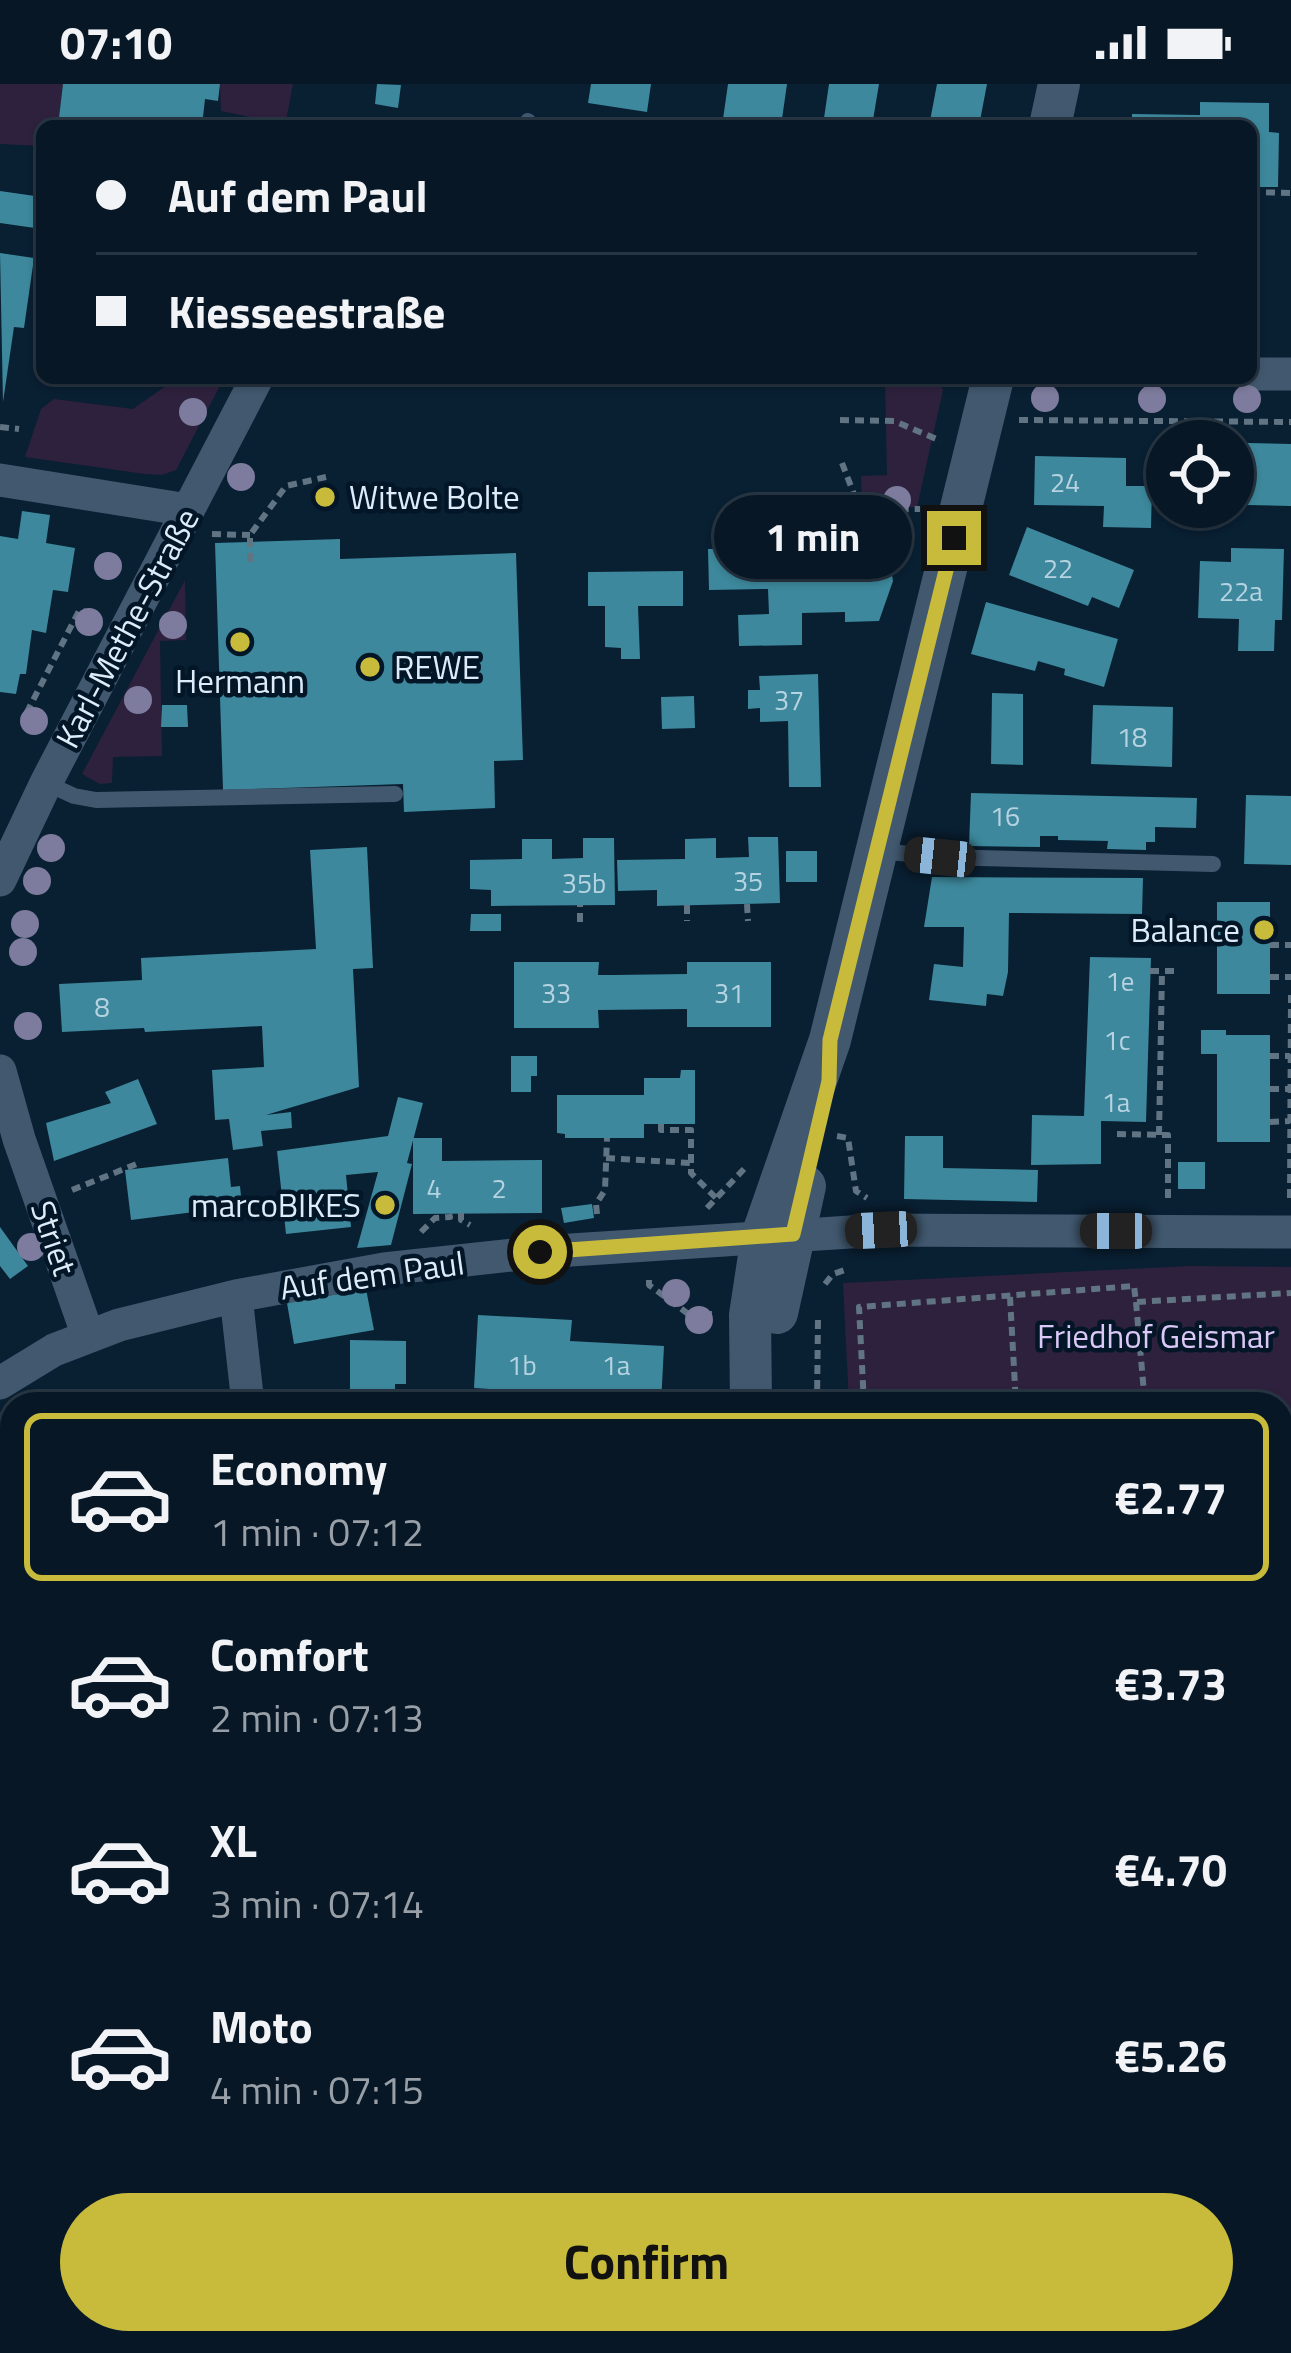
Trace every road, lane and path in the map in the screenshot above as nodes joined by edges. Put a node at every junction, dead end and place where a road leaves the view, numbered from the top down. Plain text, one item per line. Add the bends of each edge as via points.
1 (1059, 84) edge
2 (1051, 120) edge
3 (1257, 192) edge
4 (1291, 193) edge
5 (1257, 374) edge
6 (1291, 374) edge
7 (254, 384) edge
8 (992, 384) edge
9 (841, 420) dead end
10 (1015, 420) dead end
11 (1291, 422) edge
12 (0, 427) edge
13 (19, 430) dead end
14 (944, 443) dead end
15 (842, 463) dead end
16 (326, 477) dead end
17 (0, 480) edge
18 (929, 509) dead end
19 (188, 510) junction
20 (250, 562) dead end
21 (124, 632) junction
22 (70, 736) junction
23 (46, 783) junction
24 (395, 794) dead end
25 (878, 851) junction
26 (1213, 864) dead end
27 (0, 880) edge
28 (747, 904) dead end
29 (580, 905) dead end
30 (687, 905) dead end
31 (748, 921) dead end
32 (580, 922) dead end
33 (687, 922) dead end
34 (1270, 945) dead end
35 (1291, 945) edge
36 (1150, 971) dead end
37 (1162, 971) junction
38 (1180, 971) dead end
39 (1291, 976) edge
40 (1270, 977) dead end
41 (1291, 995) edge
42 (1270, 1056) dead end
43 (1290, 1056) edge
44 (0, 1071) edge
45 (1270, 1089) dead end
46 (1290, 1089) edge
47 (1270, 1121) dead end
48 (1290, 1121) edge
49 (661, 1124) dead end
50 (1117, 1134) dead end
51 (1160, 1135) junction
52 (607, 1138) dead end
53 (606, 1158) junction
54 (139, 1163) dead end
55 (691, 1163) junction
56 (716, 1198) dead end
57 (42, 1203) junction
58 (449, 1214) dead end
59 (435, 1218) dead end
60 (1168, 1231) junction
61 (1291, 1232) edge
62 (777, 1235) junction
63 (600, 1247) junction
64 (853, 1267) dead end
65 (821, 1289) dead end
66 (1291, 1293) edge
67 (236, 1296) junction
68 (1010, 1297) junction
69 (1136, 1302) junction
70 (818, 1314) dead end
71 (88, 1336) junction
72 (0, 1383) edge
73 (247, 1392) edge
74 (751, 1392) edge
75 (774, 1392) edge
76 (818, 1392) edge
77 (863, 1392) edge
78 (1015, 1392) edge
79 (1143, 1392) edge

1 - 2 street
3 - 4 path
5 - 6 street
7 - 19 street, Karl-Methe-Straße
8 - 25 street
9 - 14 path via 894,421
10 - 11 path
12 - 13 path
15 - 18 path via 860,510
16 - 20 path via 286,486 250,536
17 - 19 street
19 - 21 street, Karl-Methe-Straße
21 - 22 street, Karl-Methe-Straße
21 - 22 path via 80,609 27,712
22 - 23 street, Karl-Methe-Straße
23 - 24 lane via 96,800
23 - 27 street, Karl-Methe-Straße
25 - 26 lane
25 - 62 street via 830,1040 829,1081
28 - 31 path
29 - 32 path
30 - 33 path
34 - 35 path
36 - 37 path
37 - 38 path
37 - 51 path
39 - 40 path
41 - 43 path
42 - 43 path
43 - 46 path
44 - 57 street, Striet
45 - 46 path
46 - 48 path
47 - 48 path
48 - 61 path
49 - 55 path via 691,1130
50 - 51 path
51 - 60 path via 1168,1135
52 - 53 path
53 - 55 path
53 - 63 path via 596,1204
54 - 57 path
55 - 56 path
57 - 71 street, Striet
58 - 59 path
60 - 61 street, Auf dem Paul
60 - 62 street, Auf dem Paul
62 - 63 street, Auf dem Paul
62 - 74 street via 750,1315
62 - 75 street
63 - 67 street, Auf dem Paul via 384,1269
64 - 65 path
66 - 69 path
67 - 71 street, Auf dem Paul
67 - 73 street
68 - 69 path via 1134,1286
68 - 77 path via 859,1307
68 - 78 path
69 - 79 path
70 - 76 path
71 - 72 street, Auf dem Paul

